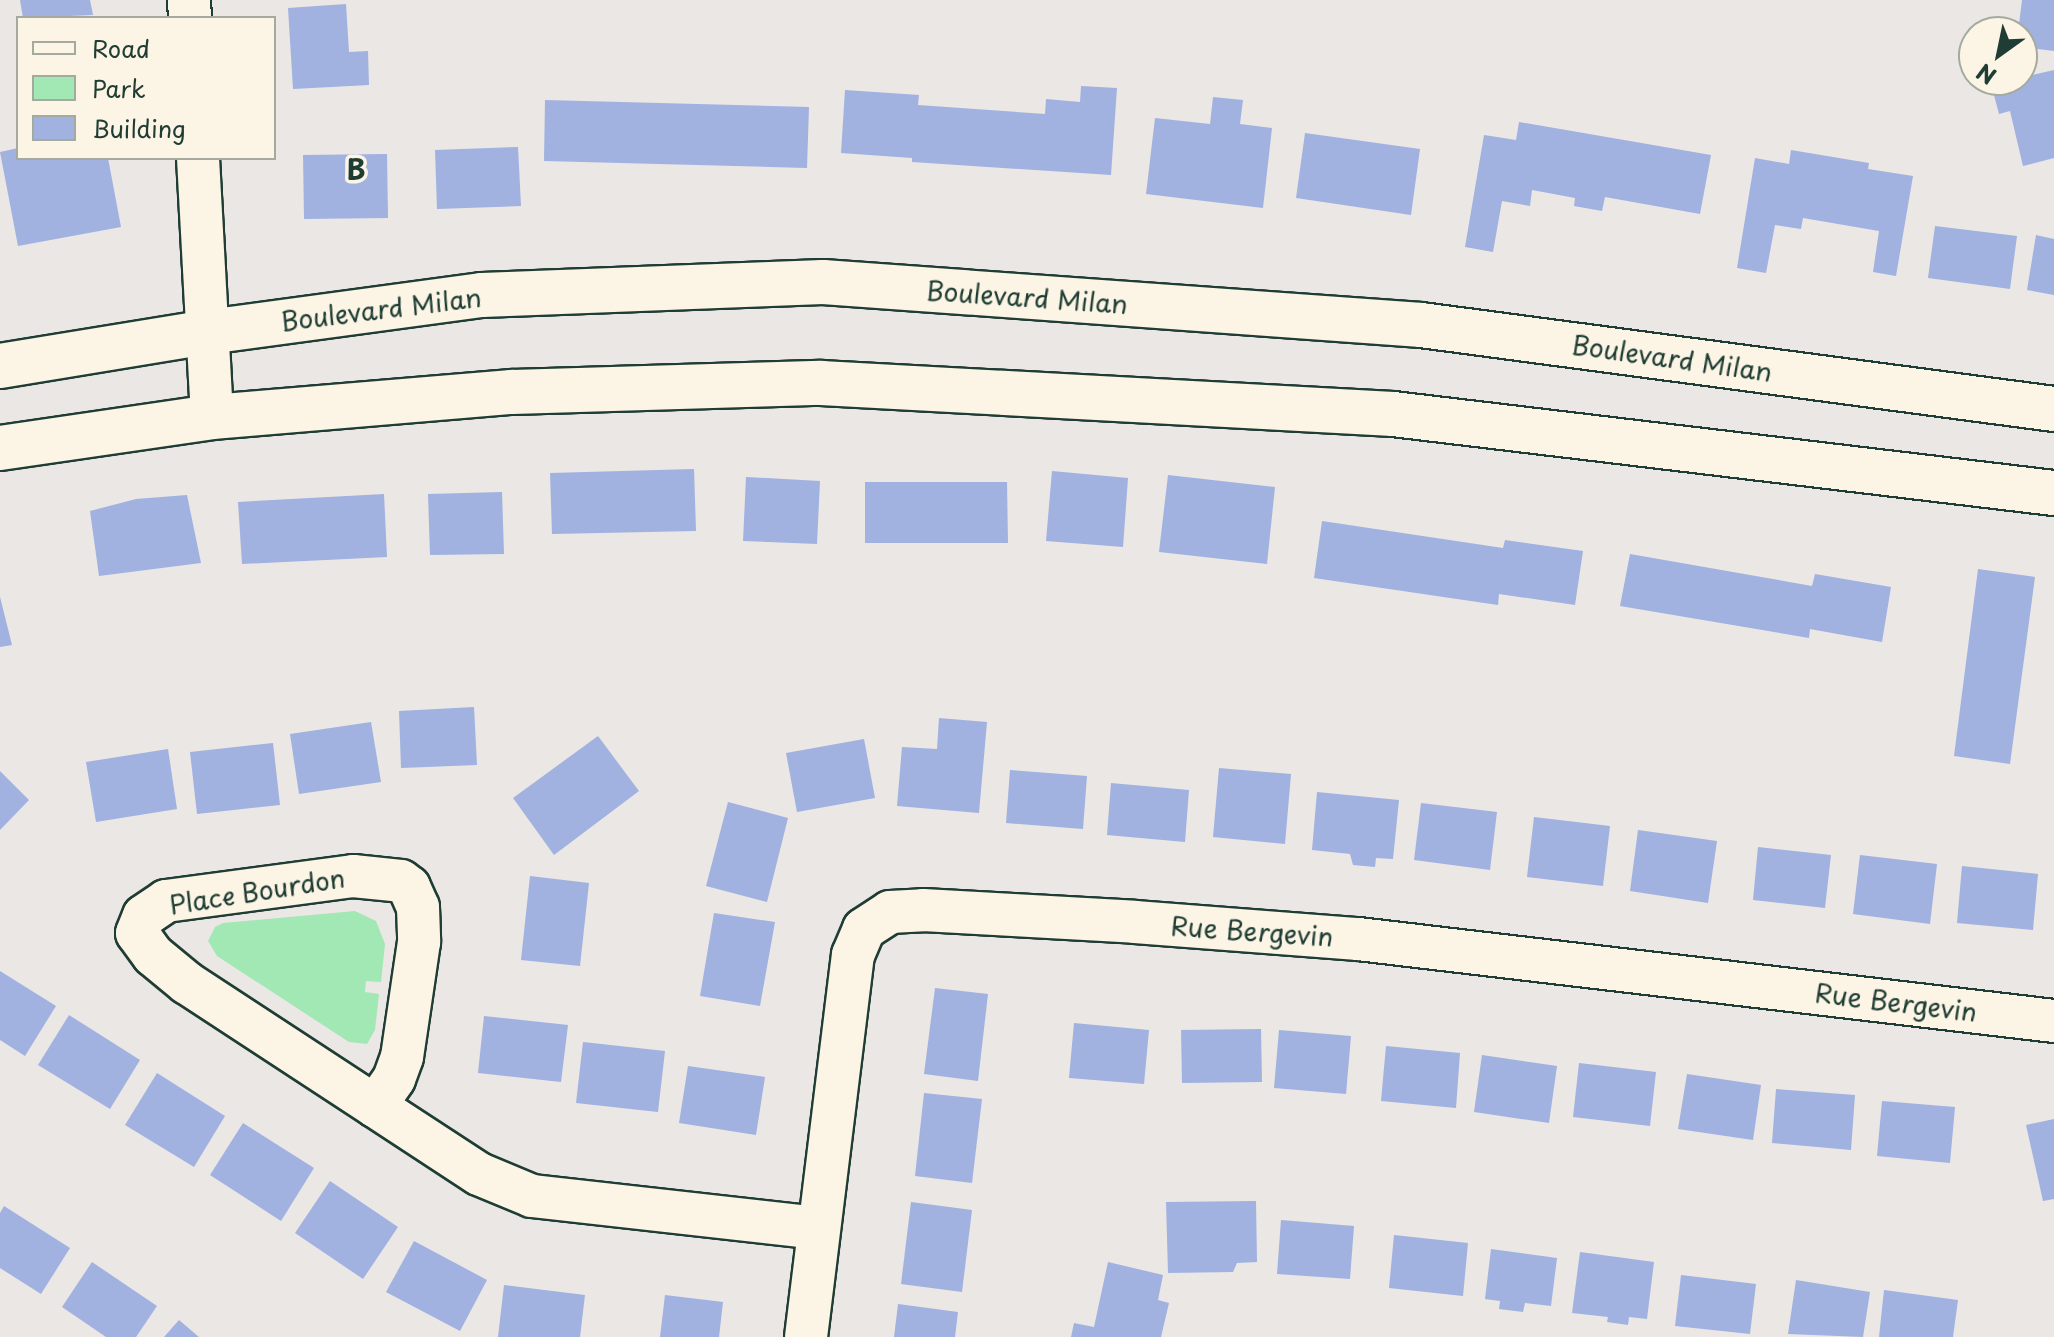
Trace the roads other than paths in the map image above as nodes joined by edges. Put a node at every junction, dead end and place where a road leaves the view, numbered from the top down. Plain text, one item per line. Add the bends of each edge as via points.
1 (198, 160) edge
2 (208, 332) junction
3 (0, 366) edge
4 (2054, 409) edge
5 (212, 417) junction
6 (0, 448) edge
7 (2054, 493) edge
8 (2054, 1021) edge
9 (375, 1106) junction
10 (818, 1228) junction
11 (806, 1337) edge

1 - 2 street
2 - 3 main road, Boulevard Milan
2 - 4 main road, Boulevard Milan via 482,295 823,282 1421,325
2 - 5 street
5 - 6 main road
5 - 7 main road via 512,392 821,383 1393,414
8 - 10 street, Rue Bergevin via 1358,939 1104,920 890,912 864,929 853,955
9 - 9 street, Place Bourdon via 402,1057 420,922 409,887 391,877 367,875 194,896 154,907 138,923 140,941 187,983
9 - 10 street, Place Bourdon via 479,1174 532,1196
10 - 11 street, Rue Bergevin

